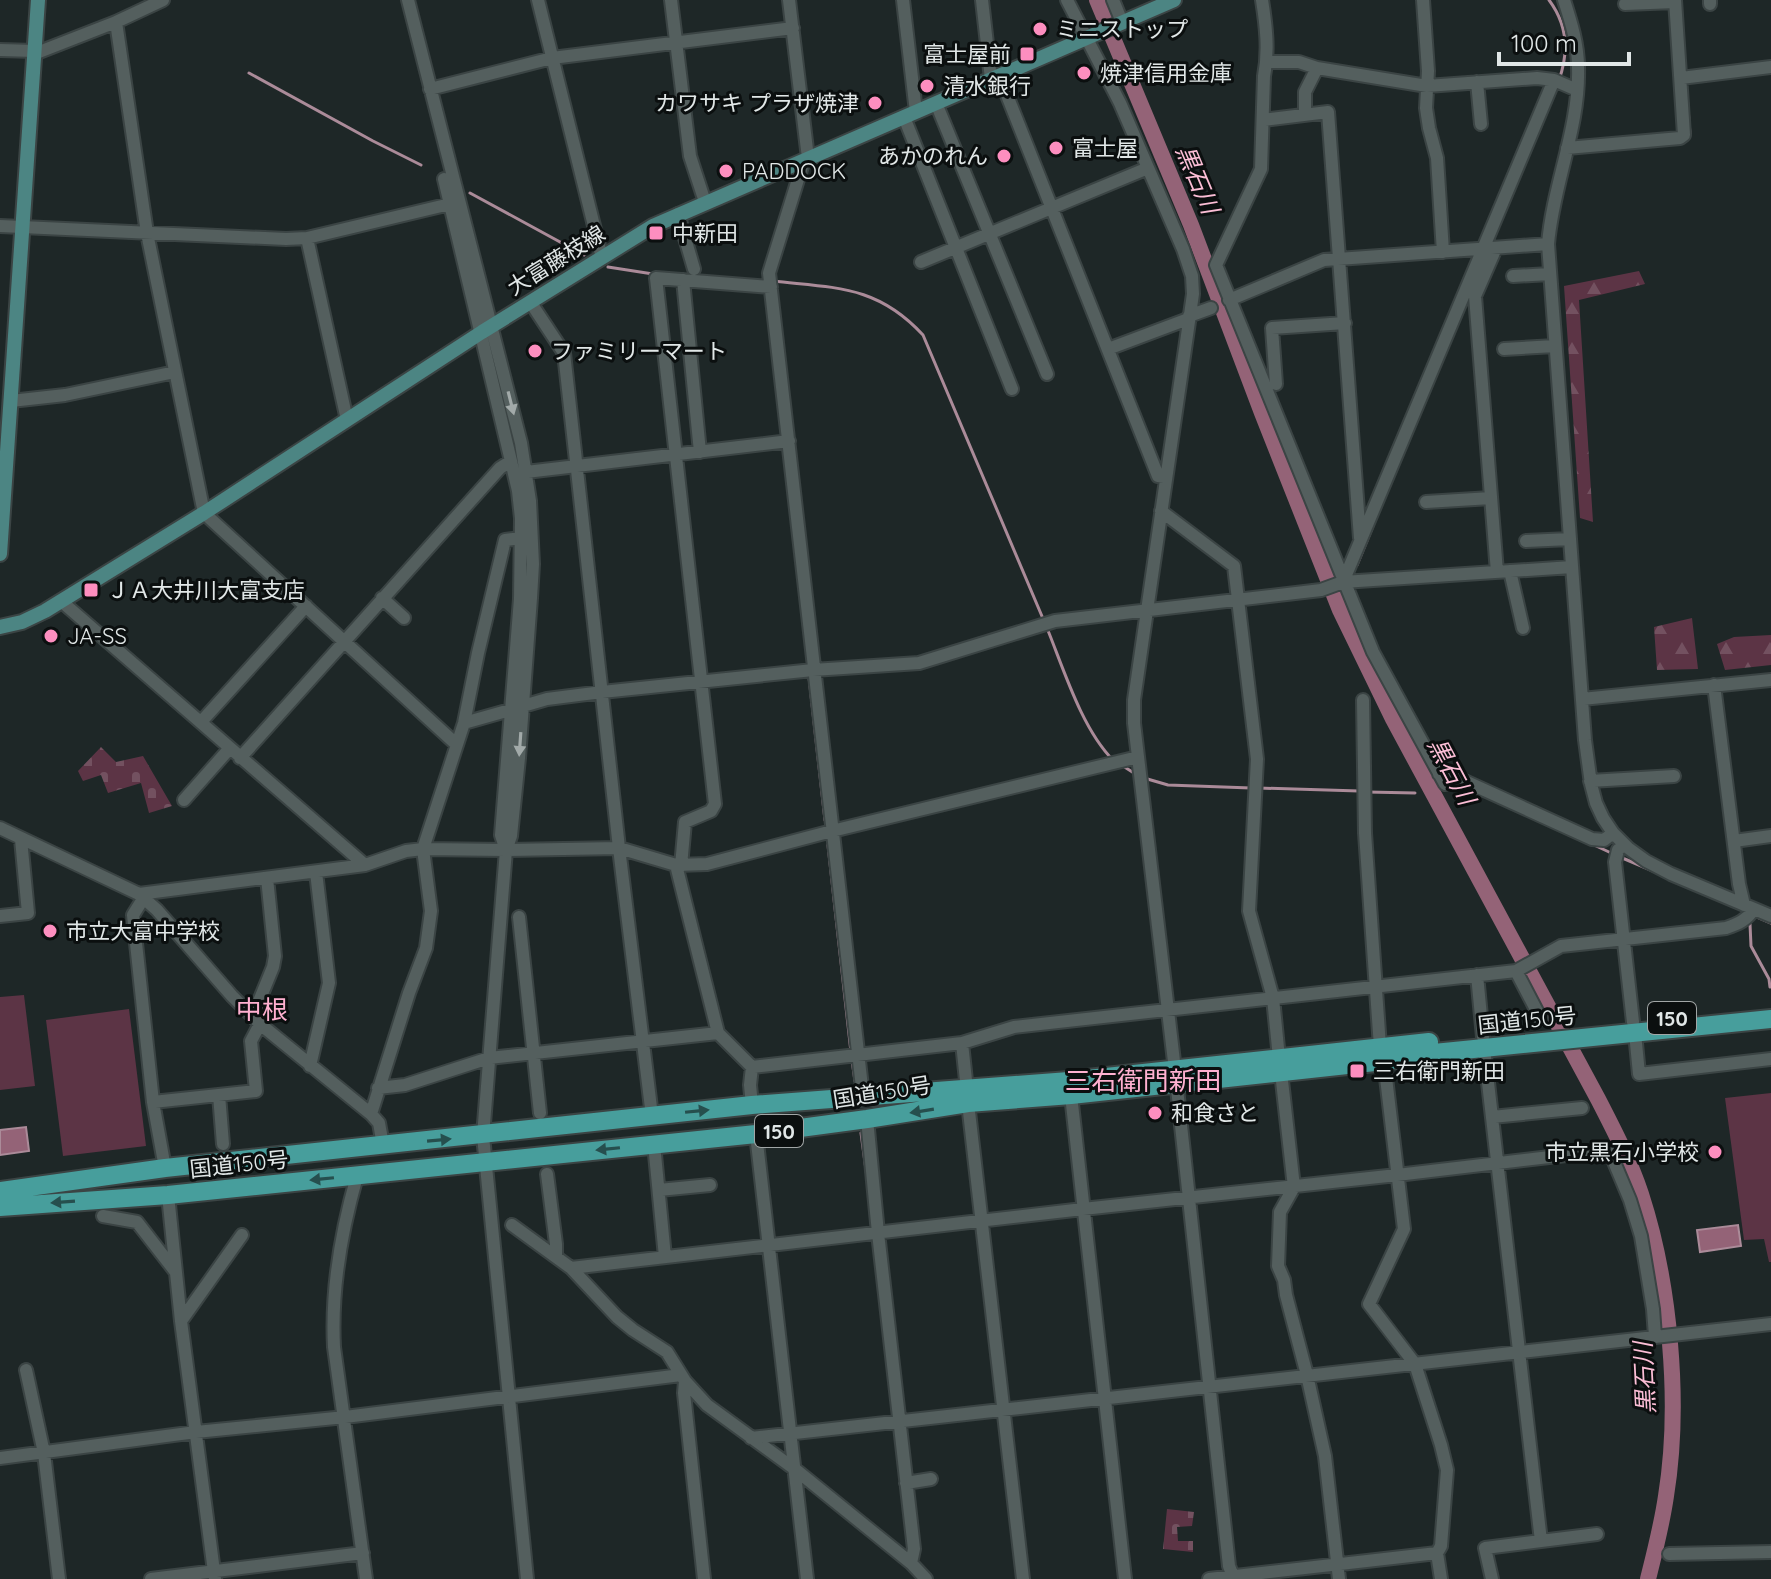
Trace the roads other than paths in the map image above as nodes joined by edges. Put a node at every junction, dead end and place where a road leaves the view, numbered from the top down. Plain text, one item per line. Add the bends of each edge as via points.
1 (38, 0) edge
2 (163, 0) edge
3 (400, 0) edge
4 (408, 0) edge
5 (538, 0) edge
6 (671, 0) edge
7 (789, 0) edge
8 (903, 0) edge
9 (982, 0) edge
10 (1067, 0) edge
11 (1113, 0) edge
12 (1174, 0) edge
13 (1262, 0) edge
14 (1423, 0) edge
15 (1564, 0) edge
16 (1675, 1) edge
17 (1625, 4) dead end
18 (116, 22) junction
19 (1121, 23) junction
20 (793, 28) junction
21 (1091, 36) junction
22 (675, 43) junction
23 (0, 50) edge
24 (34, 52) junction
25 (552, 58) junction
26 (1267, 62) junction
27 (1771, 67) edge
28 (1317, 68) junction
29 (995, 77) junction
30 (1681, 78) junction
31 (1477, 82) junction
32 (1556, 82) junction
33 (1427, 86) junction
34 (430, 89) junction
35 (1577, 90) junction
36 (936, 103) junction
37 (910, 114) junction
38 (1305, 115) junction
39 (1263, 120) junction
40 (1481, 124) dead end
41 (1567, 148) junction
42 (806, 159) junction
43 (1148, 168) junction
44 (705, 202) junction
45 (450, 204) junction
46 (1052, 208) junction
47 (678, 214) junction
48 (0, 226) edge
49 (21, 228) junction
50 (147, 233) junction
51 (989, 233) junction
52 (307, 238) junction
53 (1548, 244) junction
54 (956, 247) junction
55 (1489, 248) junction
56 (1443, 252) junction
57 (602, 258) junction
58 (1340, 260) junction
59 (921, 262) dead end
60 (694, 269) dead end
61 (1550, 274) junction
62 (1513, 276) dead end
63 (683, 280) junction
64 (770, 284) junction
65 (1229, 300) junction
66 (531, 303) junction
67 (1211, 308) dead end
68 (1189, 318) junction
69 (1345, 323) junction
70 (486, 330) junction
71 (1555, 346) junction
72 (1108, 349) junction
73 (1504, 349) dead end
74 (175, 372) junction
75 (1047, 374) dead end
76 (1276, 384) dead end
77 (1012, 389) dead end
78 (11, 401) junction
79 (347, 420) junction
80 (789, 441) junction
81 (700, 452) junction
82 (677, 455) junction
83 (511, 461) junction
84 (575, 466) junction
85 (526, 472) junction
86 (1166, 477) junction
87 (1491, 498) junction
88 (1426, 502) dead end
89 (1161, 511) junction
90 (204, 513) junction
91 (522, 538) junction
92 (1570, 539) junction
93 (1361, 541) junction
94 (1526, 541) dead end
95 (0, 552) edge
96 (1572, 567) junction
97 (1504, 571) junction
98 (1343, 582) junction
99 (382, 598) junction
100 (1238, 599) junction
101 (61, 601) junction
102 (306, 606) junction
103 (1147, 609) junction
104 (404, 618) dead end
105 (0, 627) edge
106 (1523, 628) dead end
107 (344, 641) junction
108 (813, 670) junction
109 (1771, 680) edge
110 (702, 682) junction
111 (1714, 685) junction
112 (602, 692) junction
113 (1582, 699) junction
114 (1363, 700) dead end
115 (517, 708) junction
116 (201, 722) junction
117 (464, 723) junction
118 (456, 744) junction
119 (230, 748) junction
120 (1138, 757) junction
121 (240, 758) junction
122 (1674, 776) dead end
123 (1590, 781) junction
124 (184, 800) dead end
125 (0, 828) edge
126 (832, 831) junction
127 (1613, 833) junction
128 (1771, 836) edge
129 (21, 839) junction
130 (1734, 841) junction
131 (1624, 844) junction
132 (619, 848) junction
133 (423, 849) junction
134 (506, 850) junction
135 (365, 865) junction
136 (679, 866) junction
137 (316, 872) junction
138 (267, 878) junction
139 (141, 897) junction
140 (1749, 907) junction
141 (0, 916) edge
142 (1771, 916) edge
143 (519, 917) dead end
144 (1625, 939) junction
145 (1516, 971) junction
146 (1477, 975) junction
147 (1375, 986) junction
148 (1273, 998) junction
149 (1771, 1008) edge
150 (1168, 1009) junction
151 (1771, 1019) edge
152 (256, 1020) junction
153 (1634, 1027) junction
154 (1549, 1030) junction
155 (718, 1033) junction
156 (643, 1041) junction
157 (1484, 1042) junction
158 (962, 1043) junction
159 (534, 1053) junction
160 (1382, 1054) junction
161 (854, 1055) junction
162 (489, 1058) junction
163 (1771, 1059) edge
164 (1280, 1065) junction
165 (310, 1066) junction
166 (752, 1067) junction
167 (1176, 1077) junction
168 (378, 1088) junction
169 (219, 1095) junction
170 (1071, 1095) junction
171 (863, 1096) junction
172 (968, 1096) junction
173 (153, 1102) junction
174 (752, 1105) junction
175 (1582, 1108) dead end
176 (540, 1113) dead end
177 (371, 1114) junction
178 (652, 1116) junction
179 (1492, 1117) junction
180 (867, 1119) junction
181 (756, 1134) junction
182 (483, 1136) junction
183 (223, 1144) dead end
184 (654, 1144) junction
185 (383, 1145) junction
186 (485, 1162) junction
187 (1498, 1164) junction
188 (165, 1168) junction
189 (547, 1174) dead end
190 (1397, 1175) junction
191 (357, 1176) junction
192 (710, 1185) dead end
193 (1294, 1187) junction
194 (659, 1190) junction
195 (0, 1191) edge
196 (168, 1195) junction
197 (1189, 1198) junction
198 (0, 1207) edge
199 (1083, 1209) junction
200 (103, 1216) dead end
201 (981, 1221) junction
202 (512, 1225) dead end
203 (878, 1233) junction
204 (242, 1235) dead end
205 (769, 1245) junction
206 (556, 1257) junction
207 (665, 1257) junction
208 (571, 1268) junction
209 (176, 1272) junction
210 (181, 1321) junction
211 (1771, 1324) edge
212 (1657, 1336) junction
213 (1520, 1352) junction
214 (1415, 1364) junction
215 (26, 1370) dead end
216 (1307, 1375) junction
217 (683, 1378) junction
218 (1210, 1387) junction
219 (509, 1396) junction
220 (1103, 1399) junction
221 (1003, 1409) junction
222 (345, 1417) junction
223 (899, 1422) junction
224 (196, 1432) junction
225 (791, 1433) junction
226 (751, 1438) junction
227 (44, 1453) junction
228 (0, 1458) edge
229 (796, 1470) junction
230 (931, 1479) dead end
231 (906, 1483) junction
232 (1597, 1534) dead end
233 (1541, 1541) junction
234 (1771, 1552) edge
235 (363, 1553) junction
236 (1437, 1553) junction
237 (1669, 1554) dead end
238 (911, 1563) junction
239 (1336, 1565) junction
240 (215, 1575) edge
241 (924, 1577) edge
242 (1233, 1578) edge
243 (59, 1579) edge
244 (151, 1579) edge
245 (366, 1579) edge
246 (527, 1579) edge
247 (704, 1579) edge
248 (807, 1579) edge
249 (1023, 1579) edge
250 (1125, 1579) edge
251 (1209, 1579) edge
252 (1339, 1579) edge
253 (1441, 1579) edge
254 (1492, 1579) edge

1 - 24 main road
2 - 18 street
3 - 45 street
4 - 34 street
5 - 25 street
6 - 22 street
7 - 20 street
8 - 37 street
9 - 29 street
10 - 21 street
11 - 19 street
12 - 19 main road, 大富藤枝線
13 - 26 street
14 - 33 street
15 - 35 street via 1576,44
16 - 17 street
16 - 30 street
18 - 24 street
18 - 50 street
19 - 21 main road, 大富藤枝線
20 - 22 street
20 - 42 street
21 - 29 main road, 大富藤枝線
21 - 43 street
22 - 25 street
22 - 44 street via 690,156
23 - 24 street
24 - 49 main road
25 - 34 street
25 - 57 street
26 - 28 street
26 - 39 street
27 - 30 street
28 - 33 street
28 - 38 street via 1305,92
29 - 36 main road, 大富藤枝線
29 - 46 street
30 - 41 street via 1680,138
31 - 32 street
31 - 33 street
31 - 40 street
32 - 35 street
32 - 55 street
33 - 56 street
34 - 70 street
35 - 41 street
36 - 37 main road, 大富藤枝線
36 - 51 street
37 - 42 main road, 大富藤枝線
37 - 54 street
38 - 39 street
38 - 58 street via 1328,112
39 - 65 street via 1261,169 1216,265
41 - 53 street
42 - 44 main road, 大富藤枝線
42 - 64 street via 769,273
43 - 46 street
43 - 68 street via 1192,276
44 - 47 main road, 大富藤枝線
45 - 52 street
45 - 70 street
46 - 51 street
46 - 72 street
47 - 57 main road, 大富藤枝線
47 - 60 street
48 - 49 street
49 - 50 street
49 - 78 main road
50 - 52 street
50 - 74 street
51 - 54 street
51 - 75 street
52 - 79 street
53 - 55 street
53 - 61 street
54 - 59 street
54 - 77 street
55 - 56 street
55 - 87 street via 1475,296
55 - 93 street
56 - 58 street
57 - 66 main road, 大富藤枝線
58 - 65 street via 1324,260
58 - 69 street
61 - 62 street
61 - 71 street
63 - 64 street
63 - 81 street
63 - 82 street via 656,278
64 - 80 street
65 - 98 street
66 - 70 main road, 大富藤枝線
66 - 84 street via 564,353
67 - 68 street
68 - 72 street
68 - 86 street
69 - 76 street via 1272,328
69 - 93 street
70 - 79 main road, 大富藤枝線
70 - 83 street
70 -> 85 street
71 - 73 street
71 - 92 street
72 - 86 street via 1158,476
74 - 78 street
74 - 90 street
78 - 95 main road
79 - 90 main road, 大富藤枝線
80 - 81 street
80 - 108 street
81 - 82 street
82 - 84 street
82 - 110 street
83 - 91 street
83 - 99 street
84 - 85 street
84 - 112 street
85 - 115 street via 533,564
86 - 89 street
87 - 88 street
87 - 97 street
89 - 100 street via 1234,566
89 - 103 street
90 - 101 main road, 大富藤枝線
90 - 102 street
91 - 115 street
91 - 117 street via 505,540
92 - 94 street
92 - 96 street
93 - 98 street
96 - 97 street
96 - 113 street
97 - 98 street
97 - 106 street
98 - 100 street via 1321,590
98 - 127 street via 1373,652 1442,779 1447,773 1592,839 1604,840
99 - 104 street
99 - 107 street
100 - 103 street
100 - 148 street via 1257,759 1249,911
101 - 105 main road, 大富藤枝線 via 22,622
101 - 116 street
102 - 107 street
102 - 116 street
103 - 108 street via 1046,624 919,663
103 - 120 street via 1134,700
107 - 118 street
107 - 121 street
108 - 110 street
108 - 126 street
109 - 111 street
110 - 112 street
110 - 136 street via 715,804 685,822
111 - 113 street
111 - 130 street
112 - 115 street
112 - 132 street
113 - 123 street
114 - 147 street
115 - 117 street
115 - 134 street
116 - 119 street
117 - 118 street
118 - 133 street
119 - 121 street
119 - 124 street
120 - 126 street
120 - 150 street
121 - 135 street
122 - 123 street
123 - 127 street
125 - 129 street
126 - 136 street via 707,864
126 - 161 street
127 - 131 street
128 - 130 street
129 - 139 street
129 - 141 street via 28,913
130 - 140 street
131 - 140 street via 1671,874
131 - 144 street via 1615,862
132 - 134 street
132 - 136 street
132 - 156 street
133 - 134 street
133 - 135 street
133 - 168 street via 431,911 426,948
134 - 162 street
135 - 137 street
136 - 155 street
137 - 138 street
137 - 165 street via 329,983
138 - 139 street
138 - 152 street via 275,956
139 - 152 street
139 - 173 street via 133,915
140 - 142 street
140 - 144 street via 1749,917 1726,928
143 - 159 street
144 - 145 street via 1561,946
144 - 153 street
145 - 146 street
145 - 154 street
146 - 147 street
146 - 157 street
147 - 148 street
147 - 160 street
148 - 150 street
148 - 164 street
149 - 153 highway, 国道150号 / 150
150 - 158 street via 1014,1027
150 - 167 street
151 - 153 highway, 国道150号 / 150
152 - 165 street
152 - 169 street via 251,1041 256,1091
153 - 154 highway, 国道150号 / 150
153 - 163 street via 1639,1074
154 - 157 highway, 国道150号 / 150
155 - 156 street
155 - 166 street
156 - 159 street
156 - 178 street
157 - 160 highway, 国道150号 / 150
157 - 179 street
158 - 161 street
158 - 172 street
159 - 162 street
159 - 176 street
160 - 164 highway, 国道150号 / 150
160 - 190 street
161 - 166 street
161 - 171 street
162 - 168 street via 405,1085
162 - 182 street
164 - 167 highway, 国道150号 / 150
164 - 193 street
165 - 177 street
166 - 174 street
167 - 170 highway, 国道150号 / 150
167 - 172 highway, 国道150号 / 150
167 - 197 street
168 - 177 street
169 - 173 street
169 - 183 street
170 - 172 highway, 国道150号 / 150
170 - 199 street
171 - 172 highway, 国道150号 / 150
171 - 174 highway, 国道150号 / 150
172 -> 180 highway, 国道150号 / 150
172 - 201 street
173 - 188 street
178 -> 174 highway, 国道150号 / 150
175 - 179 street
177 - 185 street via 379,1123
178 - 182 highway, 国道150号 / 150
179 - 187 street
180 - 181 highway, 国道150号 / 150
180 - 203 street
181 - 184 highway, 国道150号 / 150
181 - 205 street
185 -> 182 highway, 国道150号 / 150
182 - 186 street
184 -> 186 highway, 国道150号 / 150
184 - 194 street
185 - 188 highway, 国道150号 / 150
186 - 191 highway, 国道150号 / 150
186 - 219 street
187 - 190 street
187 - 212 street via 1609,1150 1641,1236
187 - 213 street
188 - 195 highway, 国道150号 / 150
189 - 206 street
190 - 193 street
190 - 214 street via 1404,1229 1369,1304
191 -> 196 highway, 国道150号 / 150
191 - 222 street via 335,1274 334,1347
192 - 194 street
193 - 197 street
193 - 216 street via 1280,1212 1278,1266
194 - 207 street
196 -> 198 highway, 国道150号 / 150
196 - 209 street
197 - 199 street
197 - 218 street
199 - 201 street
199 - 220 street
200 - 209 street via 137,1222
201 - 203 street
201 - 221 street
202 - 206 street
203 - 205 street
203 - 223 street
204 - 210 street
205 - 207 street
205 - 225 street
206 - 208 street
207 - 208 street
208 - 217 street via 617,1317 667,1352
209 - 210 street
210 - 224 street
211 - 212 street
212 - 213 street
213 - 214 street
213 - 233 street
214 - 216 street
214 - 236 street via 1447,1470
215 - 227 street
216 - 218 street
216 - 239 street via 1325,1456
217 - 219 street
217 - 226 street via 707,1405
217 - 247 street
218 - 220 street
218 - 242 street
219 - 222 street
219 - 246 street
220 - 221 street
220 - 250 street
221 - 223 street
221 - 249 street
222 - 224 street
222 - 235 street
223 - 225 street
223 - 231 street
224 - 227 street
224 - 240 street
225 - 226 street
225 - 229 street
226 - 229 street
227 - 228 street
227 - 243 street
229 - 238 street
229 - 248 street
230 - 231 street
231 - 238 street
232 - 233 street
233 - 254 street via 1485,1548
234 - 237 street
235 - 240 street
235 - 245 street
236 - 239 street
236 - 253 street
238 - 241 street
239 - 242 street
239 - 252 street
240 - 244 street
242 - 251 street

